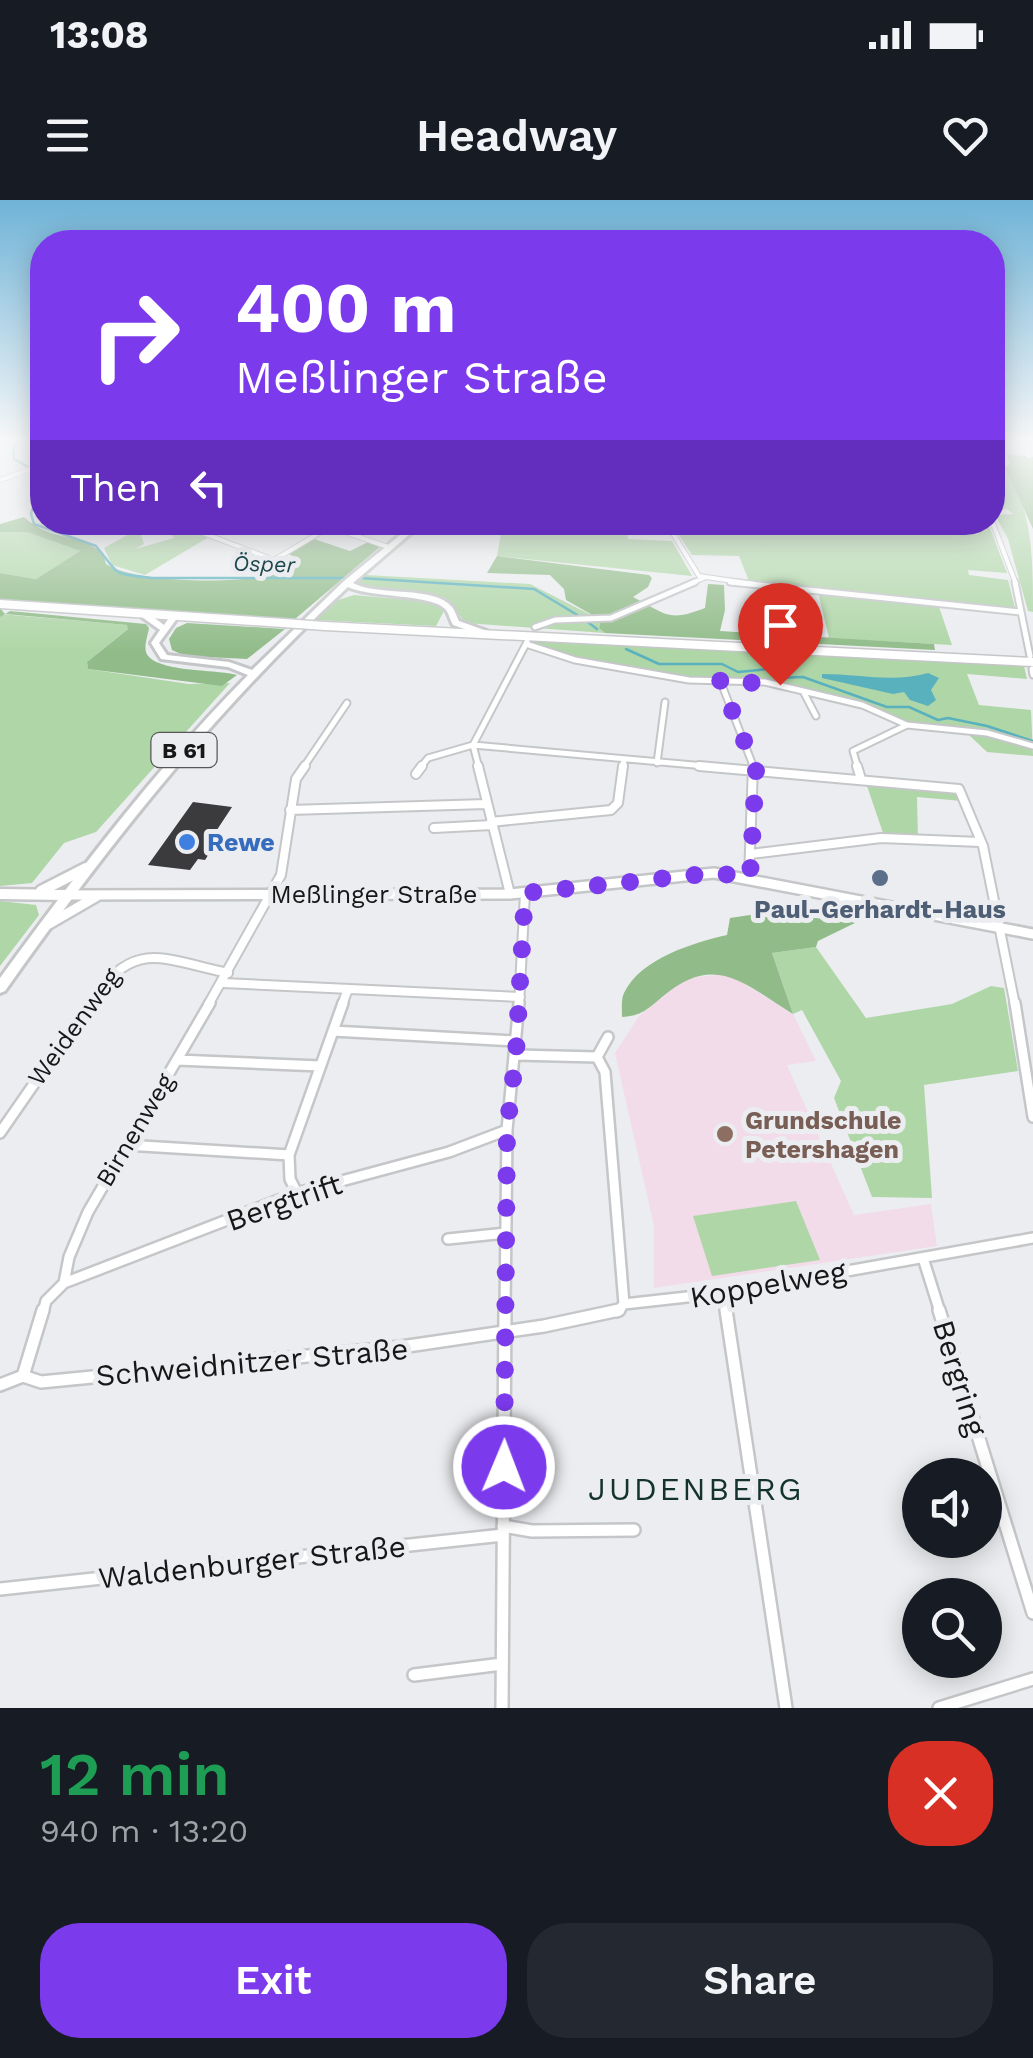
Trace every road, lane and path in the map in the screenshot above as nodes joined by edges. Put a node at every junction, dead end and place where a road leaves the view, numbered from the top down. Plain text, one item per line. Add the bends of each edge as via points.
1 (208, 535) edge
2 (318, 535) edge
3 (352, 535) edge
4 (404, 535) edge
5 (674, 535) edge
6 (998, 535) edge
7 (389, 547) junction
8 (704, 578) junction
9 (348, 582) junction
10 (377, 594) junction
11 (329, 600) junction
12 (0, 604) edge
13 (1020, 612) junction
14 (145, 615) junction
15 (452, 616) junction
16 (174, 617) junction
17 (534, 627) dead end
18 (164, 628) junction
19 (447, 631) junction
20 (484, 633) junction
21 (271, 656) junction
22 (229, 665) junction
23 (1032, 666) edge
24 (254, 674) junction
25 (720, 680) junction
26 (803, 692) junction
27 (665, 702) dead end
28 (347, 703) dead end
29 (816, 716) dead end
30 (907, 724) junction
31 (473, 745) junction
32 (1033, 746) edge
33 (624, 760) junction
34 (657, 762) junction
35 (756, 771) junction
36 (416, 774) dead end
37 (861, 779) junction
38 (486, 804) junction
39 (290, 810) junction
40 (491, 824) junction
41 (434, 828) dead end
42 (980, 842) junction
43 (752, 854) junction
44 (86, 868) junction
45 (750, 877) junction
46 (525, 893) junction
47 (0, 894) edge
48 (34, 894) junction
49 (100, 894) junction
50 (273, 894) junction
51 (510, 894) junction
52 (68, 895) junction
53 (902, 906) junction
54 (887, 914) dead end
55 (45, 926) junction
56 (1000, 926) junction
57 (1033, 934) edge
58 (225, 978) junction
59 (0, 988) edge
60 (348, 989) junction
61 (520, 997) junction
62 (333, 1031) junction
63 (608, 1037) dead end
64 (516, 1048) junction
65 (597, 1056) junction
66 (177, 1060) junction
67 (320, 1066) junction
68 (1033, 1116) edge
69 (507, 1130) junction
70 (0, 1133) edge
71 (126, 1145) junction
72 (289, 1155) junction
73 (297, 1192) junction
74 (506, 1233) junction
75 (1033, 1238) edge
76 (448, 1239) dead end
77 (923, 1258) junction
78 (64, 1282) junction
79 (724, 1293) junction
80 (624, 1304) junction
81 (506, 1336) junction
82 (23, 1376) junction
83 (0, 1385) edge
84 (503, 1530) junction
85 (634, 1530) dead end
86 (0, 1589) edge
87 (1033, 1613) edge
88 (502, 1664) junction
89 (414, 1675) dead end
90 (1033, 1679) edge
91 (502, 1708) edge
92 (786, 1708) edge
93 (939, 1708) edge

1 - 2 street via 274,560
3 - 7 street
4 - 7 main road, B 61
5 - 8 street
6 - 13 street
7 - 9 main road, B 61
8 - 13 street
8 - 17 street via 611,618
9 - 10 main road
9 - 11 main road, B 61
10 - 11 main road
10 - 15 main road via 435,601
11 - 21 main road, B 61
12 - 14 main road
13 - 23 street
14 - 16 main road
14 - 18 main road
15 - 19 main road
15 - 20 main road
16 - 18 main road
16 - 19 main road, bridge
18 - 22 main road via 156,644 164,656
19 - 20 main road
20 - 23 main road
21 - 22 main road
21 - 24 main road, B 61
22 - 24 main road
24 - 44 main road, B 61
25 - 26 street
25 - 31 street via 575,660 527,643
25 - 35 street
26 - 29 street
26 - 30 street via 862,704
27 - 34 street
28 - 39 street, Birnenweg via 299,773
30 - 32 street via 988,733
30 - 37 street via 853,751
31 - 33 street
31 - 36 street via 428,758
31 - 38 street
33 - 34 street
33 - 40 street via 614,808
34 - 35 street
35 - 37 street
35 - 43 street
37 - 42 street via 959,789
38 - 39 street
38 - 40 street
39 - 50 street, Birnenweg
40 - 41 street
40 - 51 street
42 - 43 street via 881,838
42 - 56 street
43 - 45 street
44 - 48 main road
44 - 52 main road, B 61
45 - 46 street, Meßlinger Straße via 714,873
45 - 53 street, Meßlinger Straße
46 - 51 street, Meßlinger Straße
46 - 61 street
47 - 48 main road
48 - 52 main road
49 - 50 street, Meßlinger Straße
49 - 52 street, Meßlinger Straße
49 - 55 street
50 - 51 street, Meßlinger Straße
50 - 58 street, Birnenweg
52 - 55 main road, B 61
53 - 54 street
53 - 56 street, Meßlinger Straße
55 - 59 main road, B 61
56 - 57 street, Meßlinger Straße
56 - 68 street
58 - 60 street
58 - 66 street, Birnenweg
58 - 70 street, Weidenweg via 153,958 122,962
60 - 61 street
60 - 62 street
61 - 64 street
62 - 64 street
62 - 67 street
63 - 65 street
64 - 65 street
64 - 69 street
65 - 80 street via 606,1072
66 - 67 street
66 - 71 street, Birnenweg
67 - 72 street
69 - 73 street, Bergtrift
69 - 74 street
71 - 72 street
71 - 78 street, Birnenweg via 88,1212
72 - 73 street
73 - 78 street, Bergtrift
74 - 76 street
74 - 81 street
75 - 77 street, Koppelweg
77 - 79 street, Koppelweg
77 - 87 street, Bergring
78 - 82 street, Birnenweg via 46,1301
79 - 80 street, Koppelweg
79 - 92 street
80 - 81 street, Koppelweg via 616,1313
81 - 82 street, Schweidnitzer Straße via 41,1382
81 - 84 street
82 - 83 street, Schweidnitzer Straße
84 - 85 street, Waldenburger Straße
84 - 86 street, Waldenburger Straße
84 - 88 street
88 - 89 street
88 - 91 street
90 - 93 street

